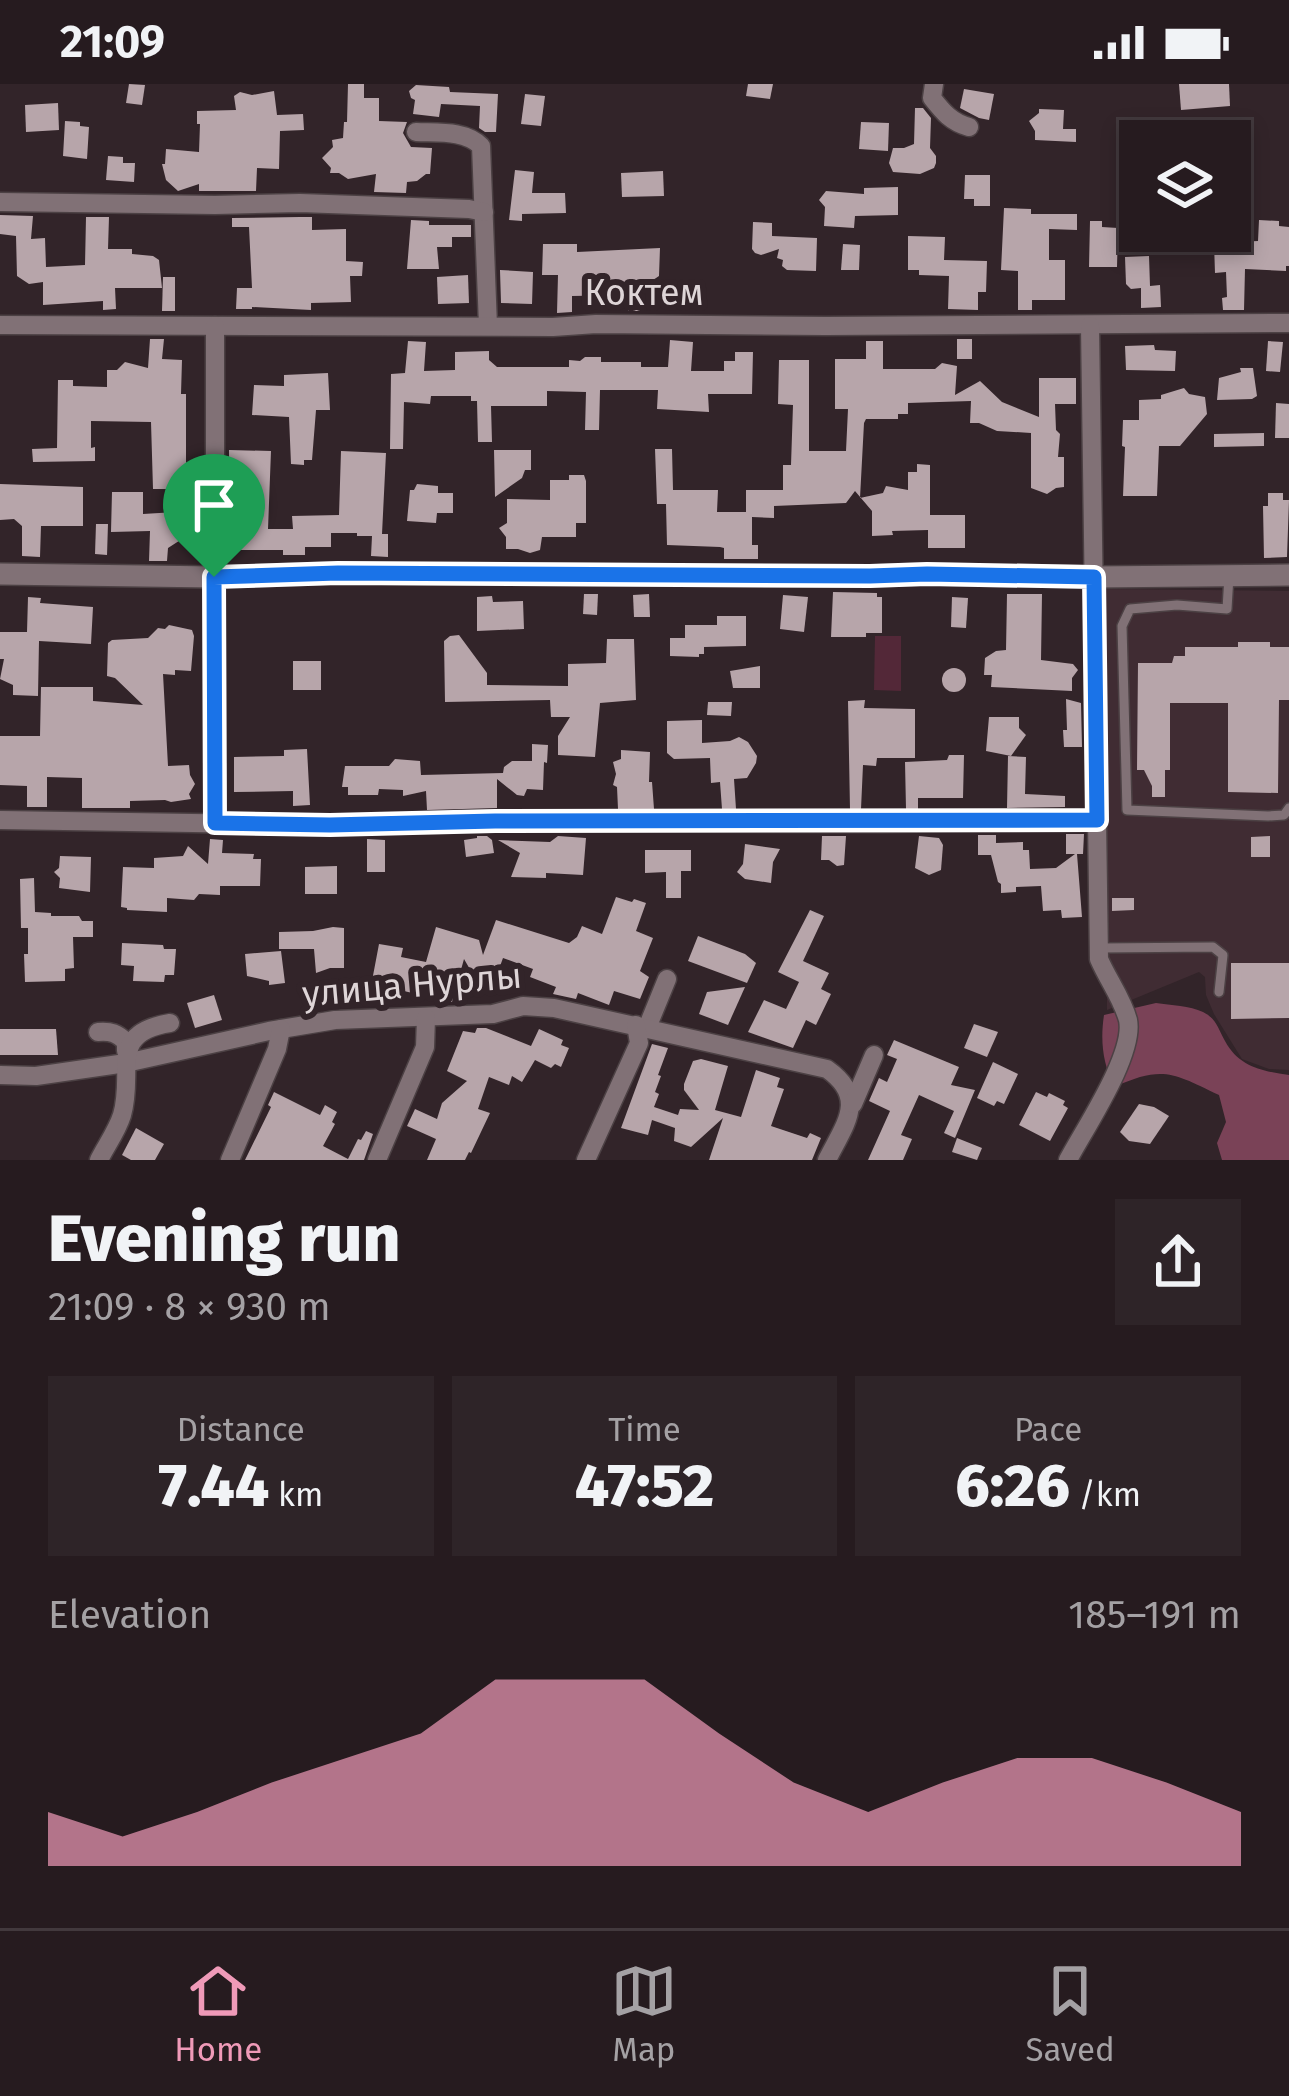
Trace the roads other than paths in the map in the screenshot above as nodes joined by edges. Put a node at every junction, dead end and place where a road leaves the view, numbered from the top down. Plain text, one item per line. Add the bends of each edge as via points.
1 (934, 84) edge
2 (969, 127) dead end
3 (416, 132) dead end
4 (0, 202) edge
5 (484, 212) junction
6 (1289, 323) edge
7 (0, 326) edge
8 (215, 326) junction
9 (488, 326) junction
10 (1090, 326) junction
11 (0, 574) edge
12 (1289, 575) edge
13 (1229, 576) junction
14 (214, 577) junction
15 (1094, 577) junction
16 (1289, 808) edge
17 (0, 820) edge
18 (1097, 820) junction
19 (215, 823) junction
20 (1099, 948) junction
21 (667, 979) dead end
22 (1219, 992) dead end
23 (426, 1018) junction
24 (170, 1023) dead end
25 (641, 1026) junction
26 (281, 1029) junction
27 (98, 1032) dead end
28 (874, 1055) dead end
29 (126, 1057) junction
30 (0, 1076) edge
31 (845, 1122) junction
32 (99, 1160) edge
33 (230, 1160) edge
34 (377, 1160) edge
35 (586, 1160) edge
36 (827, 1160) edge
37 (1069, 1160) edge

1 - 2 street via 932,98 943,112
3 - 5 street via 477,140
4 - 5 street
5 - 9 street
6 - 10 street, Коктем
7 - 8 street, Коктем
8 - 9 street, Коктем
8 - 14 street
9 - 10 street, Коктем
10 - 15 street
11 - 14 street
12 - 13 street
13 - 15 street
13 - 16 lane via 1227,609 1130,609 1123,626 1127,810 1268,816
14 - 15 street
14 - 19 street
15 - 18 street
17 - 19 street
18 - 19 street
18 - 20 street
20 - 22 lane via 1213,947 1223,955
20 - 37 street via 1130,1025 1119,1066
21 - 25 street
23 - 25 street, улица Нурлы via 523,1006
23 - 26 street, улица Нурлы
23 - 34 street via 425,1047
24 - 29 street via 142,1030
25 - 31 street, улица Нурлы via 827,1069 849,1091
25 - 35 street
26 - 29 street, улица Нурлы
26 - 33 street
27 - 29 street via 120,1036
28 - 31 street
29 - 30 street, улица Нурлы
29 - 32 street via 121,1117
31 - 36 street

